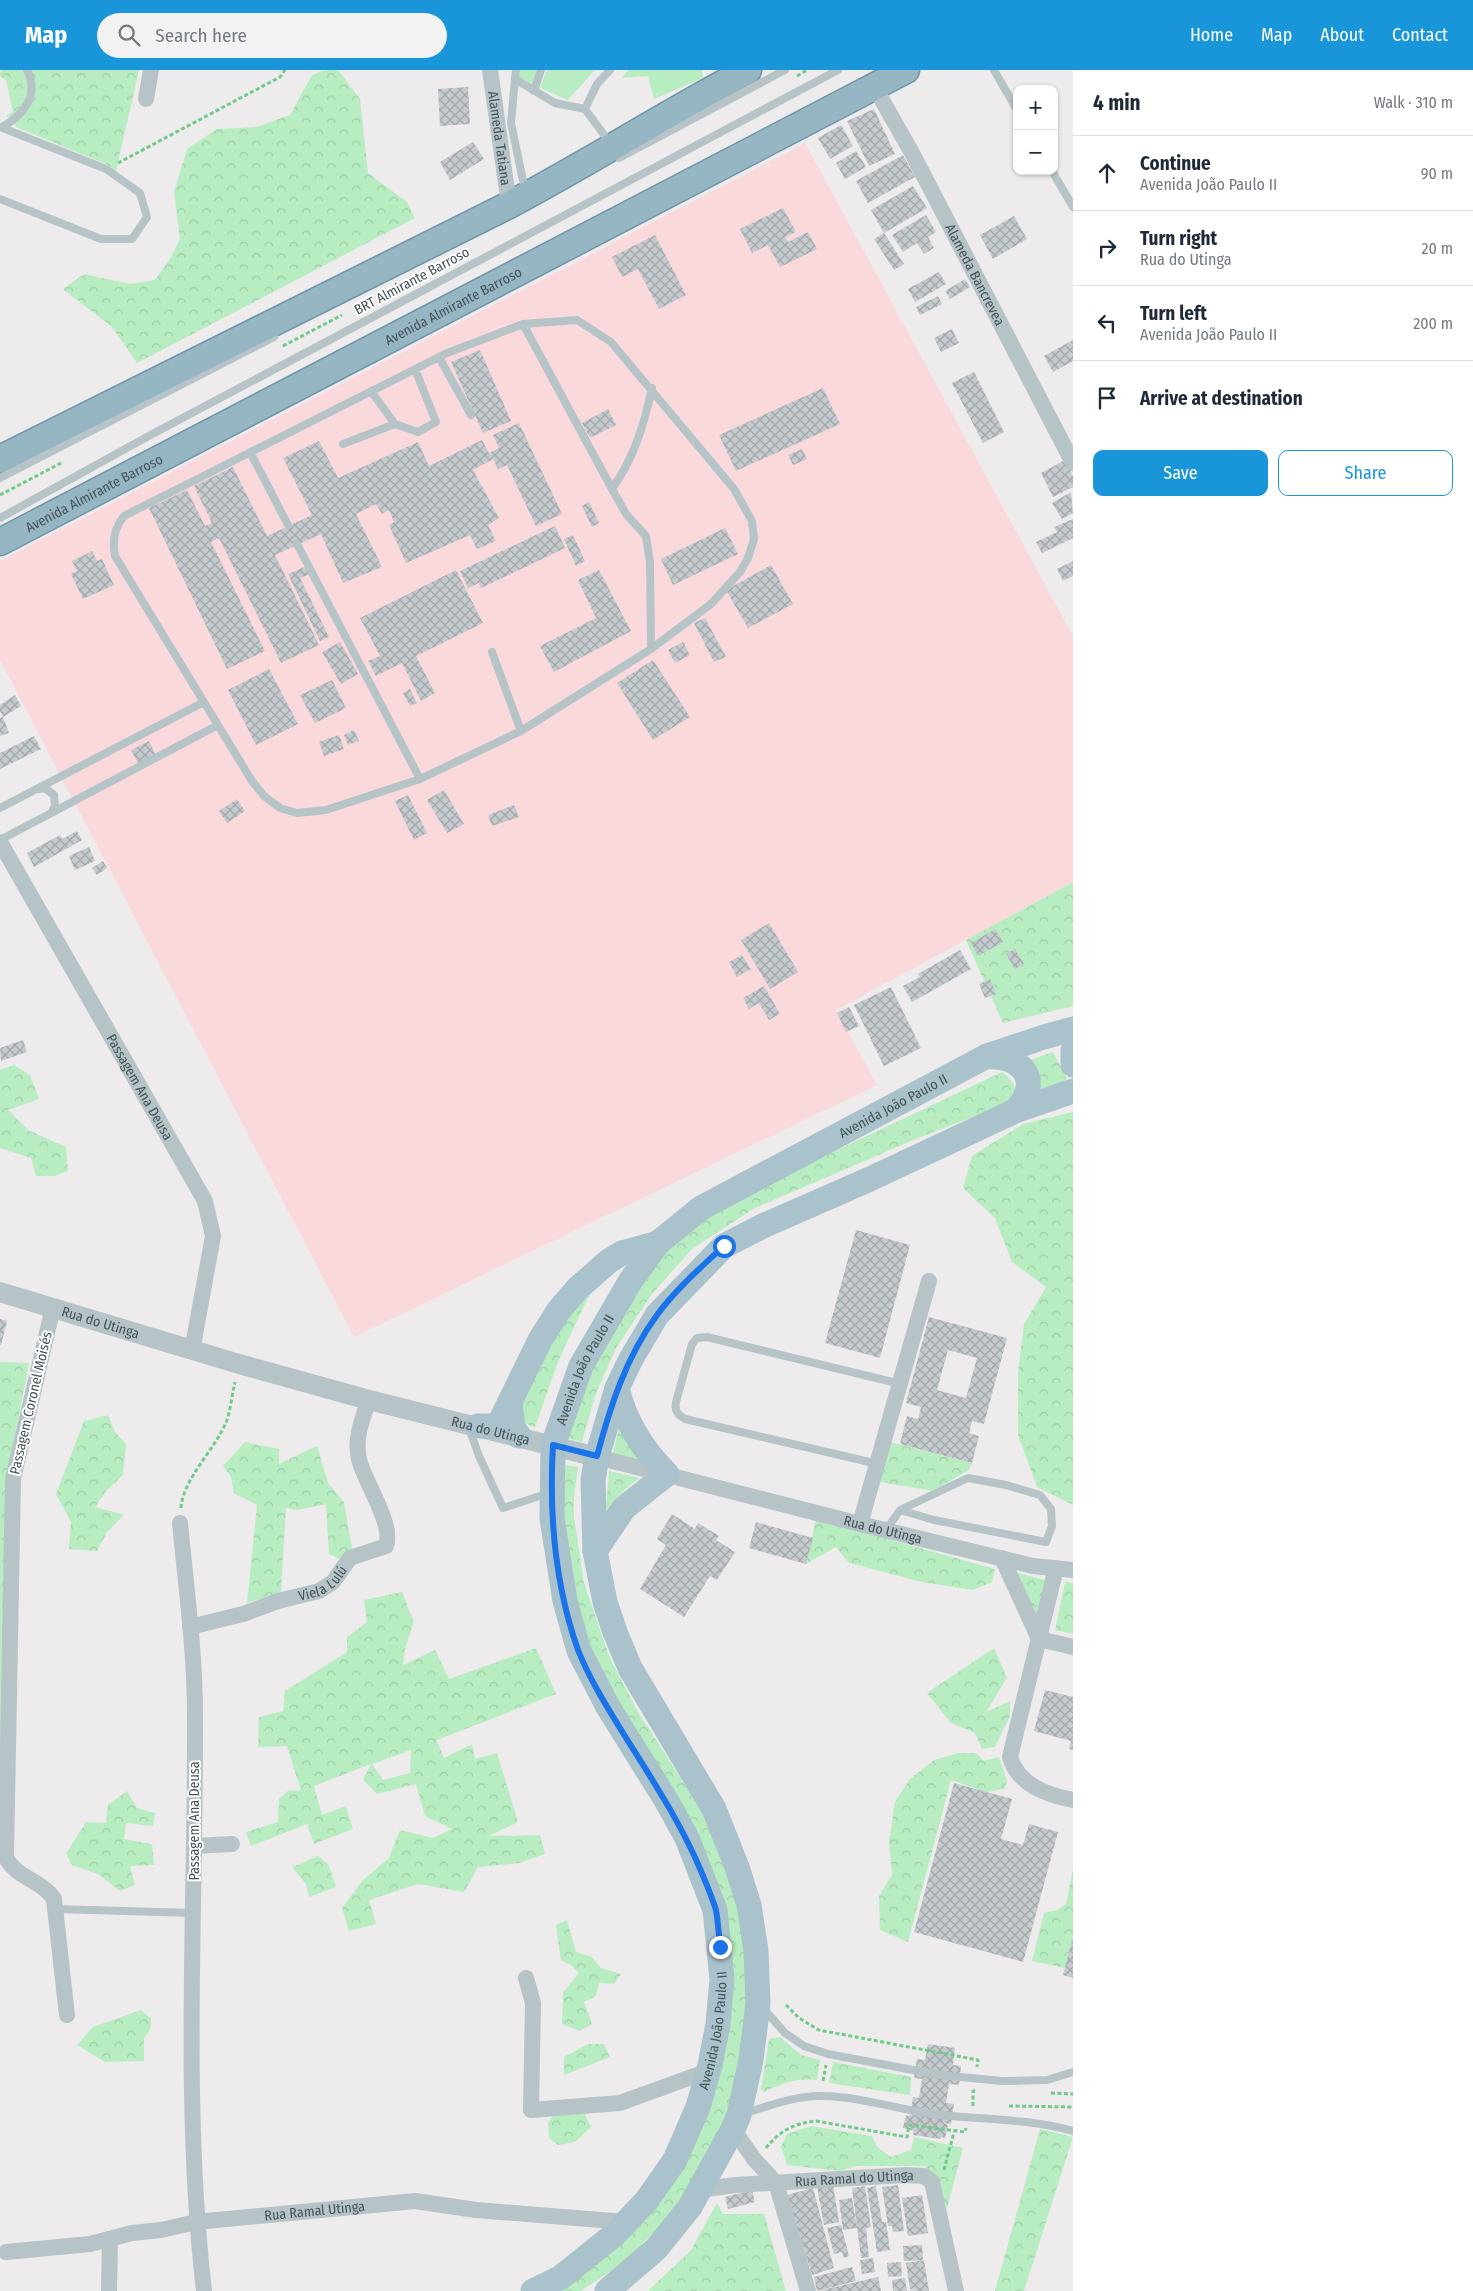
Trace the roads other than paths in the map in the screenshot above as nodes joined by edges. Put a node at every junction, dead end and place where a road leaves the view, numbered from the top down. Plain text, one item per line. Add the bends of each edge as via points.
1 (27, 70) edge
2 (151, 70) edge
3 (490, 70) edge
4 (516, 70) edge
5 (541, 70) edge
6 (610, 70) edge
7 (748, 70) edge
8 (785, 70) edge
9 (838, 70) edge
10 (906, 70) edge
11 (994, 70) edge
12 (721, 77) edge
13 (515, 79) junction
14 (874, 86) junction
15 (534, 90) junction
16 (146, 99) dead end
17 (1013, 103) edge
18 (585, 109) junction
19 (1, 127) edge
20 (611, 155) junction
21 (1054, 175) edge
22 (0, 198) edge
23 (518, 200) junction
24 (1073, 207) edge
25 (523, 324) junction
26 (278, 335) dead end
27 (439, 357) junction
28 (415, 369) junction
29 (652, 388) junction
30 (371, 391) junction
31 (471, 415) dead end
32 (395, 424) junction
33 (343, 444) dead end
34 (250, 452) junction
35 (0, 458) edge
36 (1073, 463) edge
37 (0, 478) edge
38 (612, 489) junction
39 (0, 518) edge
40 (288, 526) dead end
41 (0, 542) edge
42 (298, 544) dead end
43 (651, 649) junction
44 (492, 652) dead end
45 (204, 702) junction
46 (218, 725) junction
47 (521, 731) junction
48 (420, 779) junction
49 (37, 789) junction
50 (0, 808) edge
51 (52, 812) junction
52 (0, 841) edge
53 (1073, 1029) edge
54 (1073, 1051) edge
55 (987, 1056) junction
56 (1073, 1065) edge
57 (1073, 1090) edge
58 (1015, 1112) junction
59 (658, 1243) junction
60 (929, 1281) dead end
61 (0, 1292) edge
62 (53, 1307) junction
63 (192, 1350) junction
64 (901, 1384) junction
65 (617, 1388) junction
66 (369, 1400) junction
67 (510, 1404) junction
68 (473, 1425) junction
69 (519, 1436) junction
70 (553, 1445) junction
71 (597, 1456) junction
72 (878, 1464) junction
73 (668, 1474) junction
74 (551, 1493) junction
75 (900, 1510) junction
76 (180, 1522) road end
77 (860, 1524) junction
78 (886, 1530) junction
79 (595, 1551) junction
80 (1002, 1558) junction
81 (1056, 1568) junction
82 (1073, 1570) edge
83 (190, 1627) junction
84 (1039, 1639) junction
85 (1073, 1647) edge
86 (1073, 1800) edge
87 (232, 1844) dead end
88 (194, 1846) junction
89 (56, 1909) junction
90 (193, 1913) junction
91 (526, 1978) dead end
92 (758, 2004) junction
93 (67, 2015) dead end
94 (708, 2071) junction
95 (1073, 2072) edge
96 (736, 2122) junction
97 (1073, 2131) edge
98 (776, 2183) junction
99 (700, 2190) junction
100 (196, 2222) junction
101 (626, 2222) junction
102 (110, 2239) junction
103 (6, 2252) dead end
104 (109, 2291) edge
105 (204, 2291) edge
106 (534, 2291) edge
107 (608, 2291) edge
108 (808, 2291) edge
109 (956, 2291) edge

1 - 19 lane via 31,91 25,110
2 - 16 street
3 - 23 street, Alameda Tatiana
4 - 13 lane
5 - 15 lane
6 - 18 lane via 597,84
7 - 12 highway
8 - 20 lane
9 - 39 lane, BRT Almirante Barroso
10 - 14 highway, Avenida Almirante Barroso
11 - 17 lane
12 - 20 highway
13 - 15 lane
13 - 23 lane via 511,123
14 - 36 street, Alameda Bancrevea
14 - 41 highway, Avenida Almirante Barroso
15 - 18 lane via 555,103
18 - 20 lane
19 - 22 lane via 106,170 140,193 146,217 132,239 101,239
20 - 23 highway
21 - 24 lane
23 - 35 highway
25 - 27 lane
25 - 29 lane via 577,320 611,342
25 - 38 lane
26 - 37 lane
27 - 28 lane
27 - 31 lane
28 - 30 lane
28 - 32 lane via 436,422 418,432
29 - 38 lane via 644,425
29 - 43 lane via 734,489 752,521 754,538 740,572 711,604
30 - 32 lane
30 - 34 lane
32 - 33 lane
34 - 40 lane
34 - 45 lane via 124,516 112,544 115,556
38 - 43 lane via 626,514 646,536 650,562
42 - 48 lane
43 - 47 lane
44 - 47 lane
45 - 46 lane
45 - 49 lane
46 - 48 lane via 264,796 280,808 297,813 326,810
46 - 51 lane
47 - 48 lane
49 - 50 lane
49 - 51 lane via 45,788 54,795
51 - 52 lane
52 - 63 street, Passagem Ana Deusa via 205,1201 213,1236
53 - 55 main road, Avenida João Paulo II
54 - 56 main road
55 - 58 main road via 1007,1059 1019,1066 1027,1077 1030,1086 1025,1101
55 - 59 main road, Avenida João Paulo II via 708,1204
57 - 58 main road
58 - 65 main road via 774,1220 724,1246 657,1315
59 - 67 main road via 622,1253 578,1288 540,1340
59 - 70 main road, Avenida João Paulo II via 631,1280 581,1366
60 - 64 street
61 - 62 street, Rua do Utinga
62 - 63 street, Rua do Utinga
62 - 89 street, Passagem Coronel Moisés via 13,1479 6,1857 15,1870 49,1890
63 - 66 street, Rua do Utinga
64 - 72 street
64 - 72 lane via 707,1337 697,1338 692,1344 675,1407 678,1415
65 - 71 main road
65 - 73 main road via 625,1414 642,1446
66 - 68 street, Rua do Utinga
66 - 83 street, Viela Lulú via 358,1435 358,1449 360,1462 379,1507 387,1536 386,1546 350,1558 333,1582 319,1590
67 - 68 main road via 500,1422 493,1426
67 - 69 main road via 512,1428
68 - 69 street, Rua do Utinga
68 - 74 lane via 479,1456 503,1508
69 - 70 street, Rua do Utinga
70 - 71 street, Rua do Utinga
70 - 74 main road, Avenida João Paulo II
71 - 73 street, Rua do Utinga
71 - 79 main road via 592,1500
72 - 77 street
73 - 77 street, Rua do Utinga
73 - 79 main road via 624,1508
74 - 94 main road, Avenida João Paulo II via 556,1557 578,1650 608,1707 687,1838 716,1910 722,1979 718,2024
75 - 75 lane via 968,1478 1040,1495 1051,1509 1052,1526 1046,1542
75 - 78 lane
76 - 83 street, Passagem Ana Deusa
77 - 78 street, Rua do Utinga
78 - 80 street, Rua do Utinga
79 - 92 main road via 605,1602 630,1668 714,1809 737,1867 749,1904 756,1952
80 - 81 street, Rua do Utinga
80 - 84 street
81 - 82 street, Rua do Utinga
81 - 84 street
83 - 88 street, Passagem Ana Deusa via 195,1715
84 - 85 street
84 - 86 street via 1010,1757 1020,1777 1040,1790
87 - 88 street
88 - 90 street, Passagem Ana Deusa
89 - 90 lane
89 - 93 street, Passagem Coronel Moisés
90 - 100 street, Passagem Ana Deusa via 191,2120
91 - 94 street via 533,2003 531,2110 620,2103
92 - 95 lane via 785,2033 804,2046 828,2054 940,2075 1002,2081 1047,2080
92 - 96 main road via 751,2060
94 - 101 main road, Avenida João Paulo II via 698,2107 675,2160 647,2200
96 - 97 lane via 790,2099 820,2096 932,2114 1038,2122
96 - 98 street, Rua Ramal do Utinga via 754,2159
96 - 99 main road
98 - 99 street, Rua Ramal do Utinga
98 - 108 street
98 - 109 street, Rua Ramal do Utinga via 924,2176 932,2182
99 - 107 main road via 656,2249
100 - 101 street, Rua Ramal Utinga via 415,2201 476,2210
100 - 102 street, Rua Ramal Utinga
100 - 105 street, Passagem Ana Deusa
101 - 106 main road, Avenida João Paulo II via 560,2278
102 - 103 street, Rua Ramal Utinga
102 - 104 street

